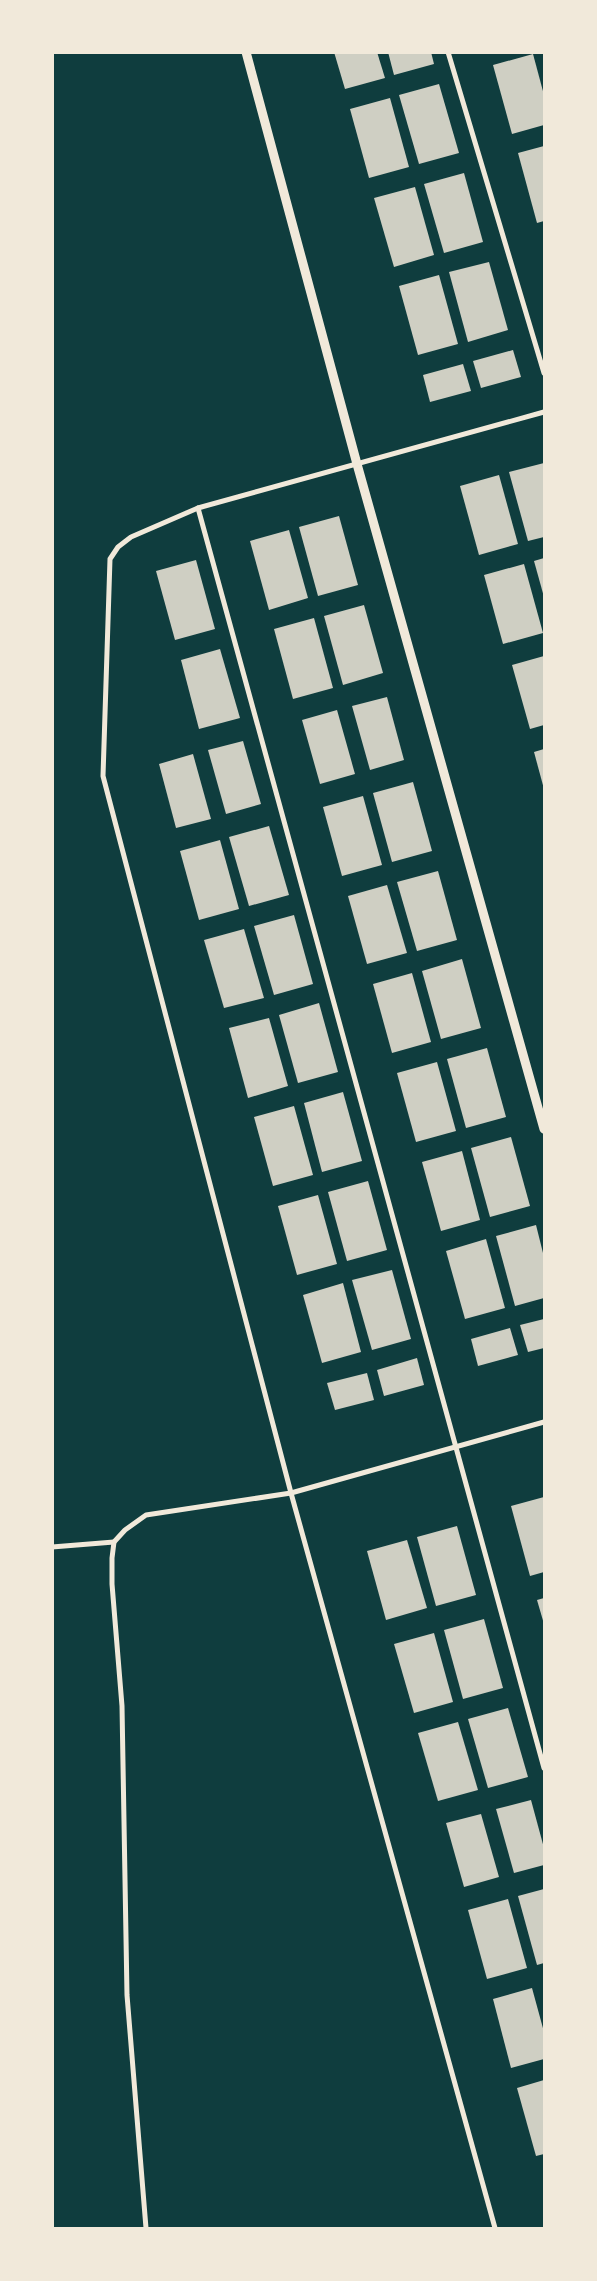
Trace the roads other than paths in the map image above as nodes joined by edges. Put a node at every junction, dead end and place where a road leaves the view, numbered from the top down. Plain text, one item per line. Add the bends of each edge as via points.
1 (246, 52) edge
2 (448, 52) edge
3 (544, 373) edge
4 (544, 412) edge
5 (356, 464) junction
6 (198, 508) junction
7 (544, 1129) edge
8 (544, 1422) edge
9 (456, 1448) junction
10 (291, 1493) junction
11 (114, 1542) junction
12 (52, 1547) edge
13 (544, 1768) edge
14 (146, 2228) edge
15 (495, 2228) edge

1 - 5 street
2 - 3 street
4 - 5 street
5 - 6 street
5 - 7 street
6 - 9 street
6 - 10 street via 131,537 118,546 110,559 103,776
8 - 9 street
9 - 10 street
9 - 13 street
10 - 11 street via 146,1515
10 - 15 street
11 - 12 street
11 - 14 street via 112,1584 122,1706 127,1995

